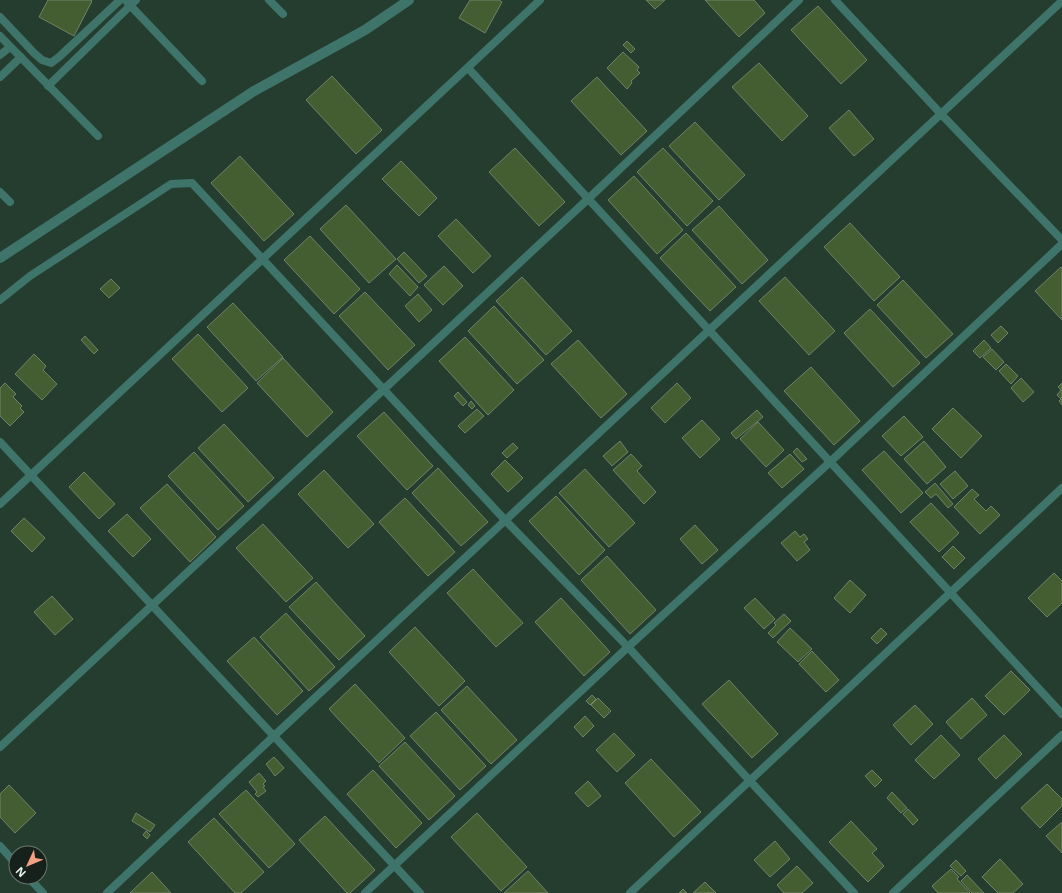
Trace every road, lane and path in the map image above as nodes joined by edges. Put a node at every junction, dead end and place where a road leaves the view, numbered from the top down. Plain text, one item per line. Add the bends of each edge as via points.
1 (120, 0) edge
2 (269, 0) edge
3 (410, 0) edge
4 (540, 0) edge
5 (799, 0) edge
6 (835, 0) edge
7 (1062, 1) edge
8 (130, 2) edge
9 (283, 14) dead end
10 (0, 17) edge
11 (0, 36) edge
12 (10, 47) junction
13 (0, 55) edge
14 (21, 57) junction
15 (468, 68) junction
16 (0, 77) edge
17 (202, 81) dead end
18 (48, 86) junction
19 (941, 114) junction
20 (98, 136) dead end
21 (0, 192) edge
22 (588, 199) junction
23 (10, 202) dead end
24 (1062, 240) edge
25 (1062, 244) edge
26 (0, 258) edge
27 (263, 259) junction
28 (0, 300) edge
29 (709, 330) junction
30 (384, 390) junction
31 (0, 442) edge
32 (830, 462) junction
33 (31, 475) junction
34 (1062, 488) edge
35 (0, 504) edge
36 (505, 520) junction
37 (950, 593) junction
38 (153, 605) junction
39 (628, 647) junction
40 (1062, 714) edge
41 (1062, 735) edge
42 (274, 736) junction
43 (0, 747) edge
44 (750, 781) junction
45 (0, 846) edge
46 (8, 855) edge
47 (395, 866) junction
48 (36, 885) edge
49 (43, 893) edge
50 (107, 893) edge
51 (365, 893) edge
52 (420, 893) edge
53 (630, 893) edge
54 (854, 893) edge
55 (893, 893) edge

1 - 10 street via 59,58 51,62 42,60 34,53
2 - 9 street
3 - 26 street via 365,30 254,91
4 - 15 street
5 - 22 street
6 - 19 street
7 - 19 street
8 - 17 street
8 - 18 street
11 - 12 street
12 - 13 street
12 - 14 street
14 - 16 street
14 - 18 street
15 - 22 street
15 - 27 street
18 - 20 street
19 - 24 street
19 - 29 street
21 - 23 street
22 - 29 street
22 - 30 street
25 - 32 street
27 - 28 street via 192,183 171,184 30,276
27 - 30 street
27 - 33 street
29 - 32 street
29 - 36 street
30 - 36 street
30 - 38 street
31 - 33 street
32 - 37 street
32 - 39 street
33 - 35 street
33 - 38 street
34 - 37 street
36 - 39 street
36 - 42 street
37 - 40 street
37 - 44 street
38 - 42 street
38 - 43 street
39 - 44 street
39 - 47 street
41 - 55 street
42 - 47 street
42 - 50 street
44 - 53 street
44 - 54 street
45 - 46 street
47 - 51 street
47 - 52 street
48 - 49 street

